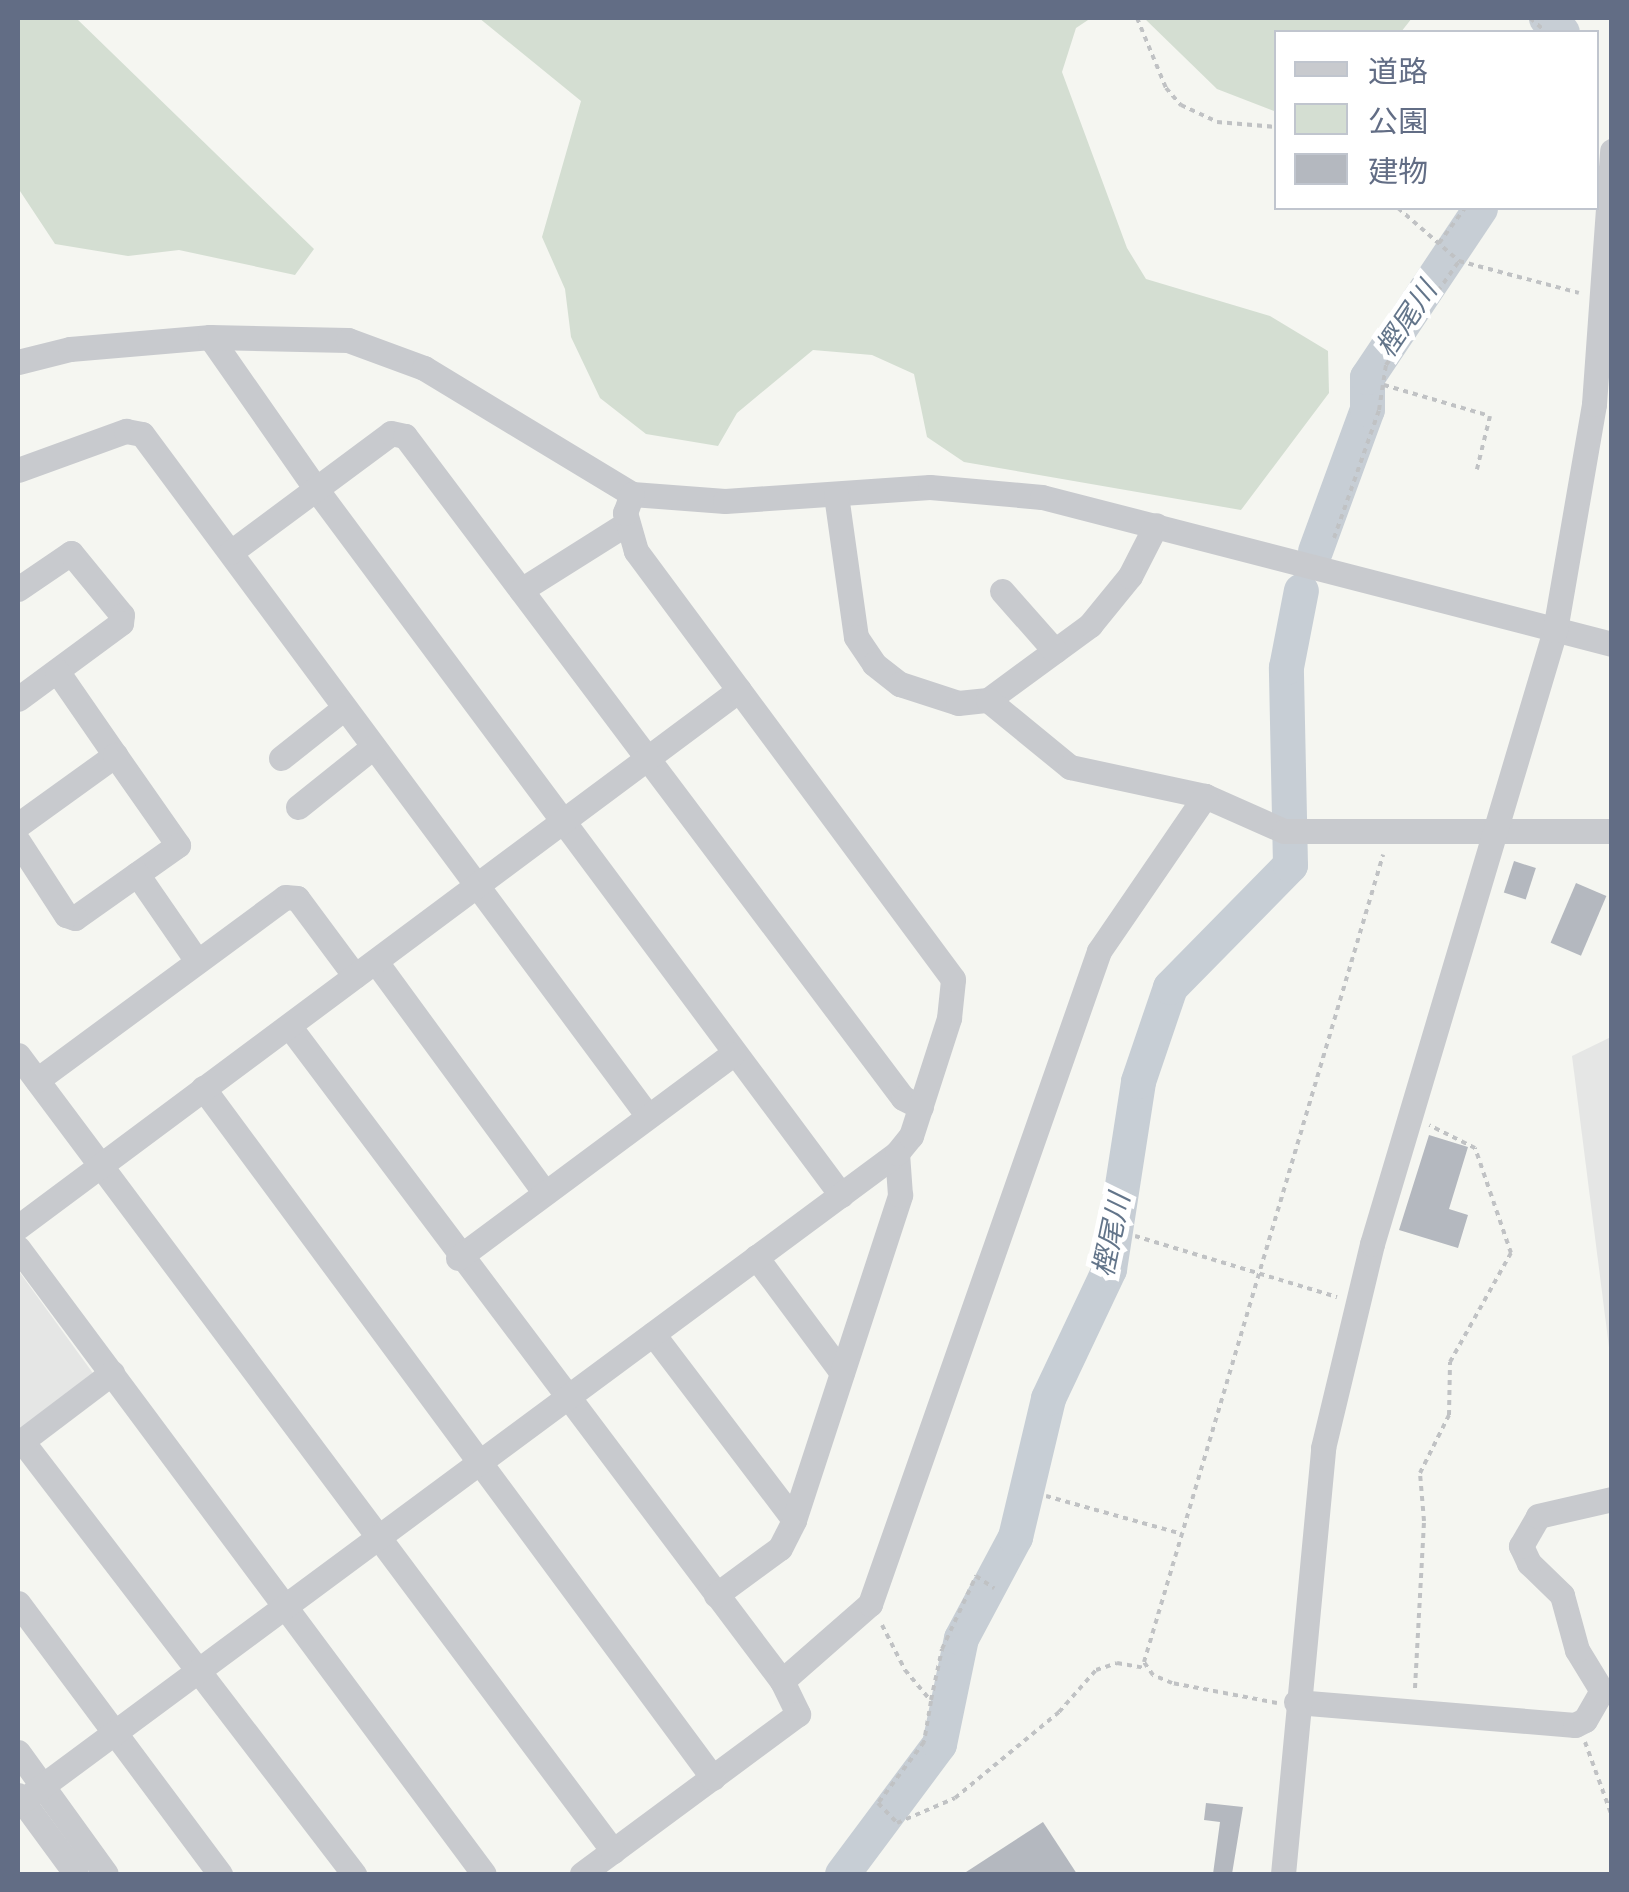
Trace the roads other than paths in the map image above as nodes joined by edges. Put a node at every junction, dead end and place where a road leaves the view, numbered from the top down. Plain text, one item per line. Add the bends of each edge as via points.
1 (1612, 151) edge
2 (1610, 218) edge
3 (210, 337) junction
4 (18, 362) edge
5 (18, 470) edge
6 (316, 489) junction
7 (632, 494) junction
8 (836, 495) junction
9 (626, 524) junction
10 (1156, 525) junction
11 (231, 552) junction
12 (18, 589) edge
13 (521, 590) junction
14 (1002, 592) dead end
15 (1555, 630) junction
16 (1612, 644) edge
17 (1055, 651) junction
18 (57, 670) junction
19 (739, 690) junction
20 (18, 699) edge
21 (988, 700) junction
22 (344, 708) junction
23 (372, 747) junction
24 (116, 755) junction
25 (280, 758) dead end
26 (648, 760) junction
27 (1206, 796) junction
28 (298, 808) dead end
29 (563, 823) junction
30 (18, 825) edge
31 (1496, 829) junction
32 (1612, 831) edge
33 (18, 841) edge
34 (137, 874) junction
35 (477, 886) junction
36 (197, 961) junction
37 (366, 969) junction
38 (289, 1026) junction
39 (18, 1054) edge
40 (733, 1054) junction
41 (37, 1080) junction
42 (203, 1088) junction
43 (922, 1108) junction
44 (648, 1116) junction
45 (897, 1154) junction
46 (100, 1164) junction
47 (545, 1193) junction
48 (841, 1194) junction
49 (18, 1227) edge
50 (18, 1248) edge
51 (756, 1257) junction
52 (458, 1258) junction
53 (652, 1334) junction
54 (112, 1373) junction
55 (842, 1373) junction
56 (568, 1398) junction
57 (20, 1442) edge
58 (479, 1462) junction
59 (1612, 1499) edge
60 (794, 1520) junction
61 (375, 1537) junction
62 (716, 1596) junction
63 (18, 1603) edge
64 (286, 1606) junction
65 (201, 1670) junction
66 (782, 1681) junction
67 (1296, 1702) junction
68 (112, 1730) junction
69 (18, 1752) edge
70 (713, 1778) junction
71 (25, 1796) edge
72 (613, 1851) junction
73 (76, 1874) edge
74 (106, 1874) edge
75 (220, 1874) edge
76 (354, 1874) edge
77 (484, 1874) edge
78 (582, 1874) edge
79 (1283, 1874) edge

1 - 2 street
2 - 15 street via 1594,404
3 - 4 street via 70,350
3 - 6 street
3 - 7 street via 326,338 384,350
5 - 11 street via 136,430
6 - 11 street
6 - 13 street via 390,434 405,436
6 - 29 street
7 - 8 street via 690,502
7 - 9 street
8 - 10 street via 970,488 1042,497
8 - 21 street via 856,637 874,664 928,698
9 - 13 street
9 - 19 street via 636,551
10 - 15 street
10 - 17 street via 1130,576 1090,625
11 - 22 street
12 - 18 street via 72,553 122,616
13 - 26 street
14 - 17 street
15 - 16 street
15 - 31 street
17 - 21 street
18 - 20 street
18 - 24 street
19 - 26 street
19 - 43 street via 953,979 949,1018
21 - 27 street via 1070,767
22 - 23 street
22 - 25 street
23 - 28 street
23 - 35 street
24 - 30 street
24 - 34 street via 178,839 176,848
26 - 29 street
26 - 43 street via 902,1098
27 - 31 street via 1294,832
27 - 66 street via 1098,951 870,1604
29 - 35 street
29 - 40 street
31 - 32 street
31 - 67 street via 1356,1303 1318,1482
33 - 34 street via 71,918
34 - 36 street
35 - 37 street
35 - 44 street
36 - 37 street via 292,898
36 - 41 street
37 - 38 street
37 - 47 street
38 - 42 street
38 - 52 street
39 - 41 street
40 - 44 street
40 - 48 street
41 - 46 street
42 - 46 street
42 - 58 street
43 - 45 street
44 - 47 street
45 - 48 street
45 - 55 street via 900,1195
46 - 49 street
46 - 61 street
47 - 52 street
48 - 51 street
50 - 54 street
51 - 53 street
51 - 55 street
52 - 56 street
53 - 56 street
53 - 60 street
54 - 57 street
54 - 64 street
55 - 60 street
56 - 58 street
56 - 62 street
57 - 65 street
58 - 61 street
58 - 70 street
59 - 67 street via 1538,1516 1521,1546 1528,1563 1562,1595 1577,1650 1602,1691 1598,1706 1580,1723
60 - 62 street via 780,1548
61 - 64 street
61 - 72 street
62 - 66 street
63 - 68 street
64 - 65 street
64 - 77 street
65 - 68 street
65 - 76 street
66 - 70 street via 798,1714
67 - 79 street
68 - 71 street
68 - 75 street
69 - 71 street
70 - 72 street
71 - 73 street
71 - 74 street
72 - 78 street

